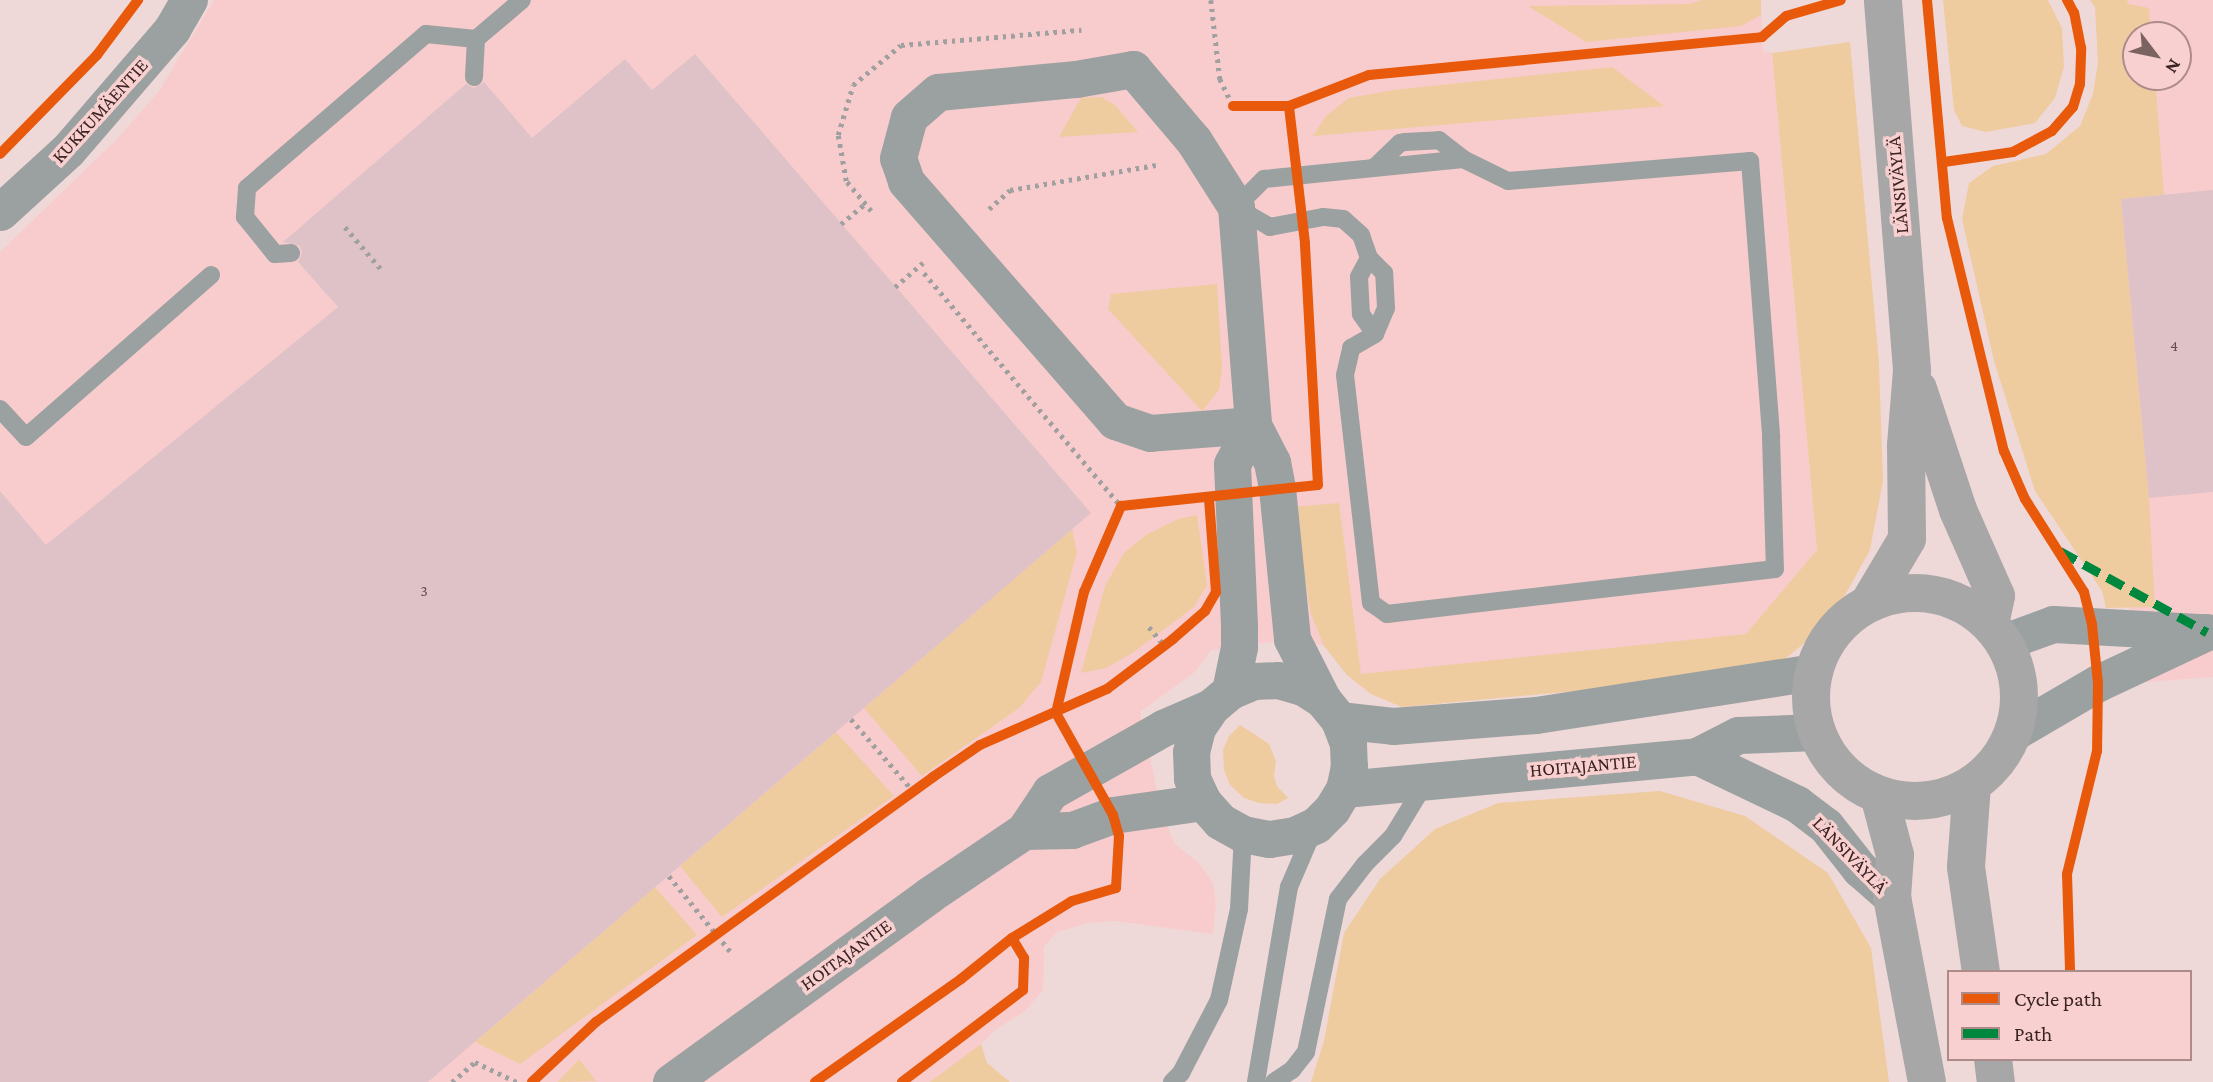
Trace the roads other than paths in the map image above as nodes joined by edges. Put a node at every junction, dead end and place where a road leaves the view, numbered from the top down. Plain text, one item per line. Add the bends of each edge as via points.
1 (189, 0) edge
2 (522, 0) edge
3 (1883, 0) edge
4 (476, 39) junction
5 (474, 77) dead end
6 (1236, 207) junction
7 (0, 212) edge
8 (291, 253) dead end
9 (1368, 258) junction
10 (212, 275) dead end
11 (1376, 334) junction
12 (1913, 370) junction
13 (0, 409) edge
14 (1253, 425) junction
15 (1869, 603) junction
16 (1997, 633) junction
17 (1814, 672) junction
18 (1220, 699) junction
19 (1331, 710) junction
20 (1817, 732) junction
21 (2014, 732) junction
22 (1696, 756) junction
23 (1427, 780) junction
24 (1972, 785) junction
25 (1343, 789) junction
26 (1879, 795) junction
27 (1203, 802) junction
28 (1316, 825) junction
29 (1024, 831) junction
30 (1243, 834) junction
31 (1892, 897) junction
32 (1981, 970) edge
33 (1993, 1061) edge
34 (671, 1082) edge
35 (1172, 1082) edge
36 (1256, 1082) edge
37 (1274, 1082) edge
38 (1927, 1082) edge
39 (1996, 1082) edge

1 - 7 street, KUKKUMÄENTIE via 172,29 68,150
2 - 4 lane
3 - 12 main road, LÄNSIVÄYLÄ
4 - 5 lane
4 - 8 lane via 426,34 247,188 245,217 275,254
6 - 9 lane via 1270,227 1323,216 1343,219 1361,235
6 - 11 lane via 1264,179 1462,159 1508,181 1750,161 1771,436 1775,569 1387,614 1371,603 1345,375 1351,348
6 - 14 street
6 - 14 street via 1194,141 1133,69 938,92 909,117 898,158 906,181 1115,421 1150,433
9 - 11 lane via 1359,277 1361,314
9 - 11 lane via 1384,273 1386,308
10 - 13 lane via 26,437
12 - 15 main road, LÄNSIVÄYLÄ via 1906,445 1907,539
12 - 16 main road, LÄNSIVÄYLÄ via 1958,510 1996,596
14 - 18 street via 1232,464 1240,625
14 - 19 street via 1272,462 1277,488 1292,639
15 - 16 main road via 1910,592 1932,594 1972,609
15 - 17 main road via 1834,632
16 - 21 main road via 2014,663 2019,686
16 - 21 street via 2053,624 2207,632 2098,684
17 - 19 street via 1536,715 1393,726
17 - 20 main road via 1811,702
18 - 19 street via 1253,681 1278,680 1303,687
18 - 27 street via 1197,728 1191,752 1192,778
18 - 29 street, HOITAJANTIE via 1050,792
19 - 25 street via 1348,743
20 - 22 street, HOITAJANTIE via 1738,735
20 - 26 main road via 1841,769
21 - 24 main road via 2004,752
22 - 23 street, HOITAJANTIE
22 - 31 street, LÄNSIVÄYLÄ via 1797,804 1826,826 1860,869
23 - 25 street, HOITAJANTIE
23 - 37 lane via 1393,836 1338,899 1306,1052 1292,1070
24 - 26 main road via 1925,800
24 - 32 main road via 1966,867
25 - 28 street
26 - 31 main road, LÄNSIVÄYLÄ via 1895,855
27 - 29 street via 1113,815 1072,830
27 - 30 street via 1220,821
28 - 30 street via 1295,835 1269,839
28 - 36 lane via 1289,887
29 - 34 street, HOITAJANTIE
30 - 35 lane via 1239,909 1219,1000
31 - 38 main road, LÄNSIVÄYLÄ
33 - 39 main road

